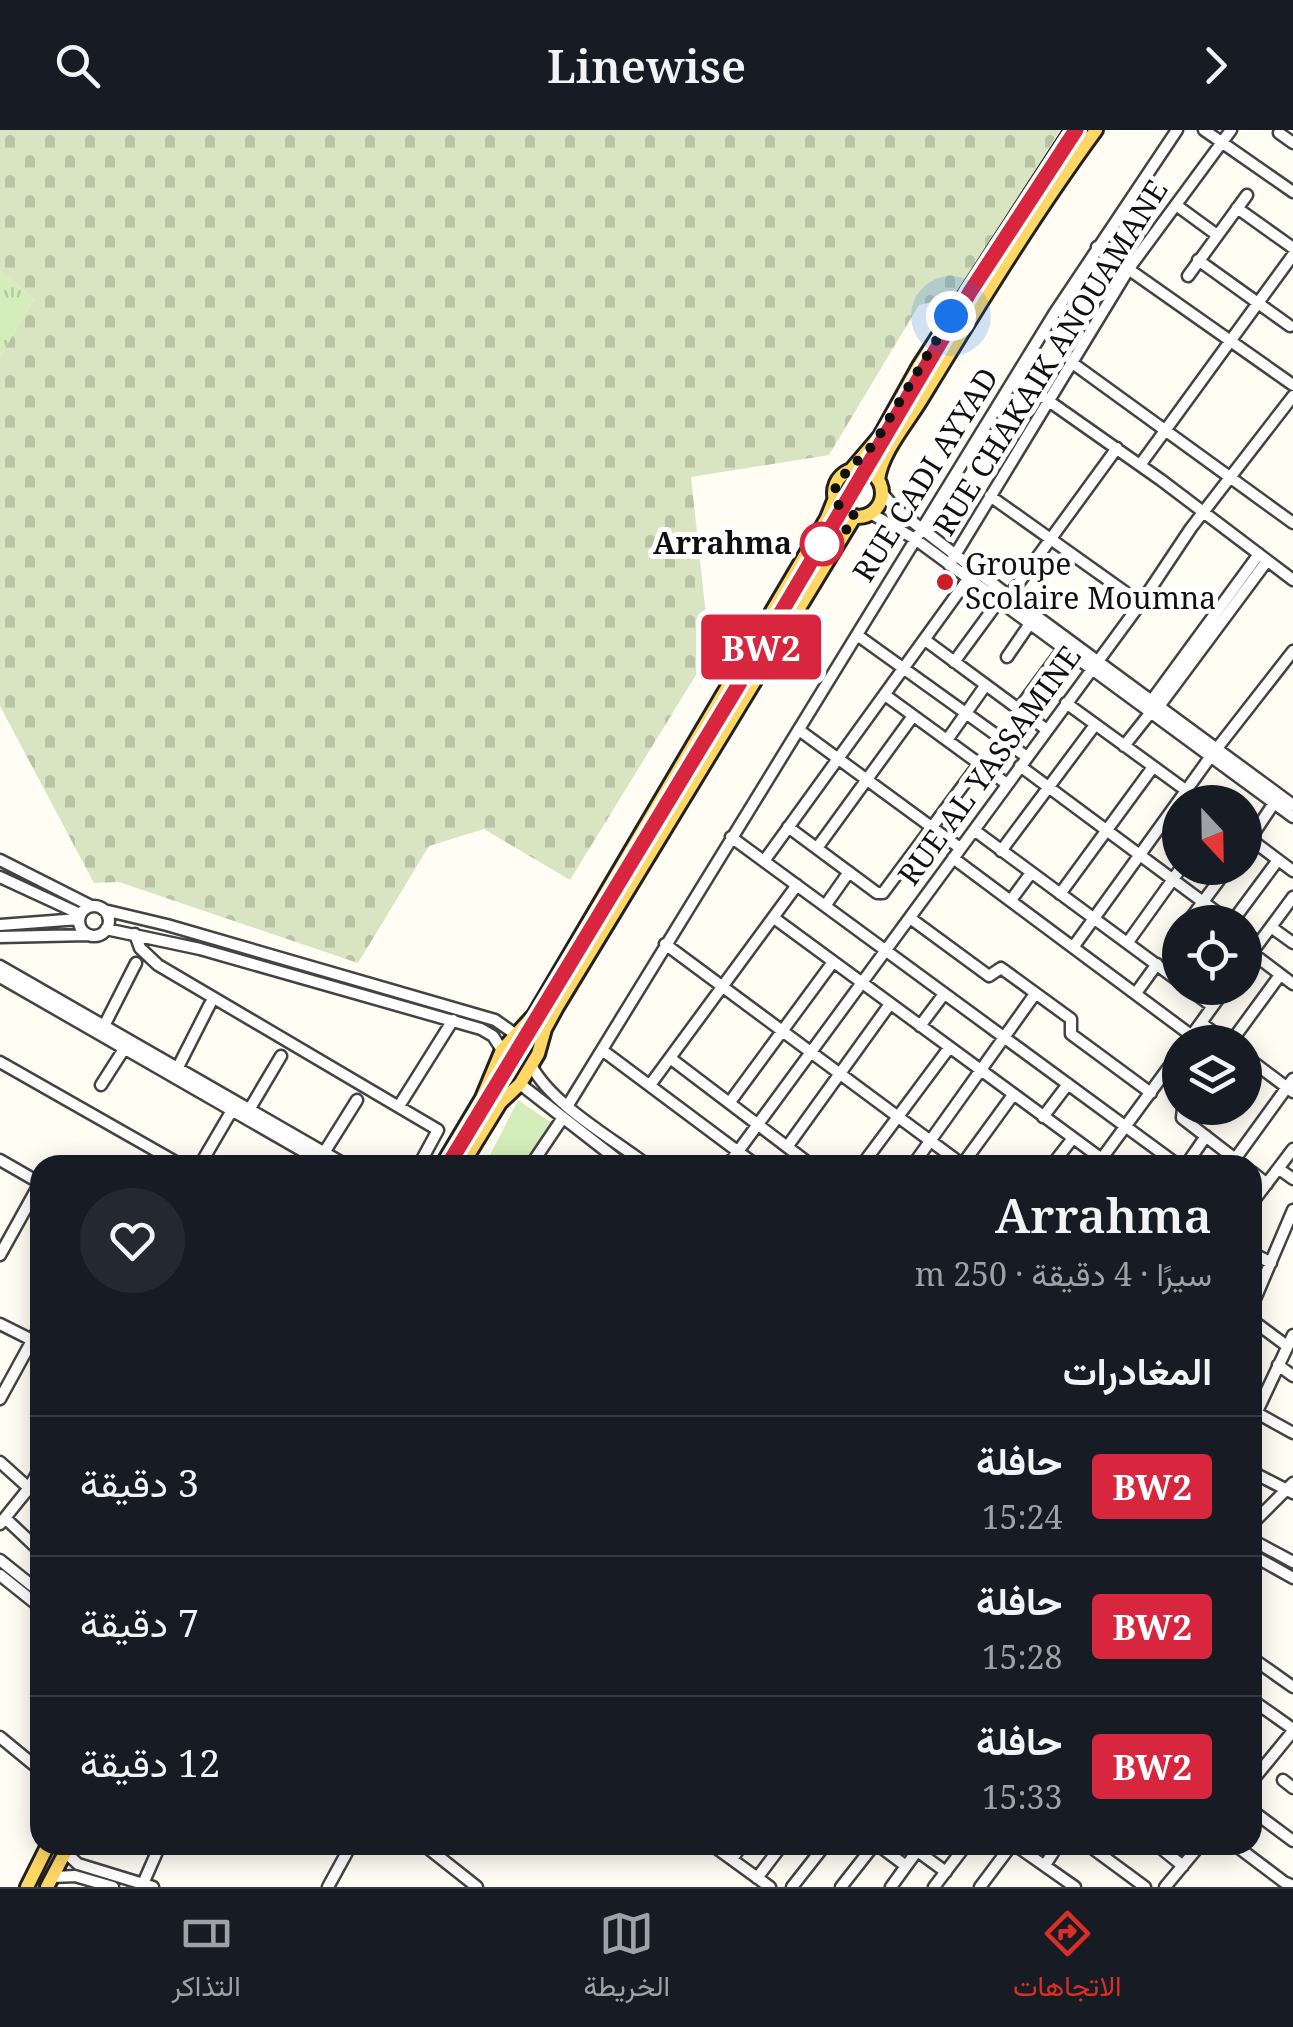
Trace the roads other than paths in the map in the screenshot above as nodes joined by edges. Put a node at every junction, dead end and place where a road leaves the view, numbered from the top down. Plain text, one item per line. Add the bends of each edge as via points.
1 (1072, 130) edge
2 (1096, 130) edge
3 (1177, 130) edge
4 (1204, 130) edge
5 (1230, 130) edge
6 (1278, 133) dead end
7 (1223, 142) junction
8 (1293, 142) edge
9 (1293, 192) edge
10 (1247, 196) dead end
11 (1176, 205) junction
12 (1237, 208) junction
13 (1217, 235) junction
14 (1097, 247) junction
15 (1293, 252) edge
16 (1198, 260) junction
17 (1130, 267) junction
18 (1263, 271) dead end
19 (1188, 276) dead end
20 (1275, 280) junction
21 (1258, 304) junction
22 (1291, 324) edge
23 (1281, 338) dead end
24 (1230, 340) junction
25 (1072, 362) junction
26 (1016, 378) junction
27 (1293, 384) edge
28 (1293, 396) edge
29 (1048, 400) junction
30 (1164, 429) junction
31 (1117, 448) junction
32 (1140, 465) junction
33 (852, 470) junction
34 (1231, 478) junction
35 (880, 486) junction
36 (990, 496) junction
37 (835, 498) junction
38 (1203, 512) junction
39 (870, 514) junction
40 (855, 516) junction
41 (1293, 523) edge
42 (922, 528) junction
43 (915, 539) junction
44 (1051, 539) junction
45 (956, 554) junction
46 (1263, 557) junction
47 (949, 565) junction
48 (968, 580) junction
49 (1293, 580) edge
50 (1124, 592) dead end
51 (1004, 599) junction
52 (1030, 625) junction
53 (857, 635) junction
54 (926, 640) junction
55 (1063, 649) junction
56 (1293, 651) edge
57 (1007, 657) dead end
58 (954, 662) junction
59 (1095, 665) junction
60 (905, 668) junction
61 (985, 686) junction
62 (885, 695) junction
63 (1066, 703) junction
64 (1154, 706) junction
65 (1018, 710) junction
66 (966, 712) junction
67 (914, 716) junction
68 (1095, 725) junction
69 (799, 730) junction
70 (1047, 730) junction
71 (946, 740) junction
72 (1124, 746) junction
73 (1214, 752) junction
74 (838, 756) junction
75 (1023, 761) junction
76 (979, 764) junction
77 (1154, 767) junction
78 (868, 778) junction
79 (1006, 784) junction
80 (1178, 785) edge
81 (1190, 785) edge
82 (1050, 787) junction
83 (1274, 804) junction
84 (1293, 805) edge
85 (1293, 817) edge
86 (1262, 819) edge
87 (1162, 823) edge
88 (788, 827) junction
89 (932, 827) junction
90 (974, 830) junction
91 (1108, 830) junction
92 (731, 837) junction
93 (816, 848) junction
94 (1262, 848) edge
95 (1002, 851) junction
96 (956, 853) junction
97 (1139, 854) junction
98 (0, 860) edge
99 (764, 860) junction
100 (1278, 860) junction
101 (1162, 871) edge
102 (1293, 871) edge
103 (849, 872) junction
104 (1031, 873) junction
105 (0, 877) edge
106 (797, 884) junction
107 (1168, 885) edge
108 (1180, 885) edge
109 (1215, 885) edge
110 (1060, 894) junction
111 (1292, 899) edge
112 (1011, 900) junction
113 (1202, 902) junction
114 (1200, 905) edge
115 (1206, 905) edge
116 (1244, 905) edge
117 (91, 906) junction
118 (826, 906) junction
119 (104, 910) junction
120 (79, 916) junction
121 (774, 918) junction
122 (910, 918) junction
123 (1092, 918) junction
124 (0, 926) edge
125 (1271, 927) junction
126 (106, 928) junction
127 (134, 934) junction
128 (88, 935) junction
129 (0, 937) edge
130 (1262, 939) edge
131 (1128, 942) junction
132 (1293, 943) edge
133 (665, 944) junction
134 (1074, 946) junction
135 (886, 952) junction
136 (1262, 960) edge
137 (833, 962) junction
138 (136, 964) dead end
139 (1156, 964) junction
140 (0, 966) edge
141 (1162, 968) edge
142 (1280, 974) junction
143 (0, 977) edge
144 (862, 983) junction
145 (1293, 984) edge
146 (722, 987) junction
147 (1136, 993) junction
148 (944, 994) junction
149 (1034, 994) junction
150 (210, 1004) dead end
151 (890, 1004) junction
152 (1212, 1006) edge
153 (453, 1020) junction
154 (1201, 1023) joint
155 (1173, 1025) edge
156 (1204, 1025) edge
157 (1242, 1025) edge
158 (104, 1026) junction
159 (920, 1026) junction
160 (520, 1030) junction
161 (781, 1030) junction
162 (1003, 1037) junction
163 (542, 1039) junction
164 (949, 1048) junction
165 (124, 1049) junction
166 (502, 1050) junction
167 (602, 1050) junction
168 (810, 1052) junction
169 (281, 1056) dead end
170 (670, 1058) junction
171 (531, 1065) junction
172 (2, 1067) edge
173 (1262, 1067) edge
174 (980, 1070) junction
175 (175, 1073) junction
176 (493, 1074) junction
177 (840, 1074) junction
178 (1162, 1077) edge
179 (1068, 1084) junction
180 (101, 1085) dead end
181 (650, 1085) junction
182 (517, 1086) junction
183 (1291, 1086) edge
184 (1151, 1093) junction
185 (1013, 1095) junction
186 (357, 1100) dead end
187 (730, 1102) junction
188 (400, 1106) junction
189 (568, 1106) junction
190 (249, 1110) junction
191 (232, 1112) junction
192 (896, 1116) junction
193 (1043, 1117) junction
194 (562, 1119) junction
195 (758, 1125) junction
196 (1191, 1125) edge
197 (1125, 1126) junction
198 (1206, 1136) junction
199 (1073, 1138) junction
200 (930, 1141) junction
201 (787, 1147) junction
202 (1293, 1149) edge
203 (738, 1152) junction
204 (153, 1155) edge
205 (206, 1155) edge
206 (315, 1155) edge
207 (317, 1155) edge
208 (325, 1155) edge
209 (424, 1155) edge
210 (448, 1155) edge
211 (468, 1155) edge
212 (539, 1155) edge
213 (611, 1155) edge
214 (634, 1155) edge
215 (736, 1155) edge
216 (742, 1155) edge
217 (798, 1155) edge
218 (869, 1155) edge
219 (920, 1155) edge
220 (949, 1155) edge
221 (969, 1155) edge
222 (1060, 1155) edge
223 (1093, 1155) edge
224 (1108, 1155) edge
225 (1164, 1155) edge
226 (1193, 1155) edge
227 (1230, 1155) edge
228 (1244, 1155) edge
229 (0, 1160) edge
230 (1279, 1168) junction
231 (30, 1177) edge
232 (1293, 1178) edge
233 (1262, 1180) edge
234 (1267, 1184) junction
235 (1262, 1190) edge
236 (30, 1200) edge
237 (1293, 1210) edge
238 (1288, 1240) edge
239 (2, 1247) edge
240 (1262, 1260) edge
241 (1271, 1264) junction
242 (1262, 1284) edge
243 (0, 1324) edge
244 (1262, 1326) edge
245 (30, 1339) edge
246 (1290, 1341) edge
247 (30, 1352) edge
248 (1278, 1365) junction
249 (1293, 1376) edge
250 (0, 1399) edge
251 (1262, 1401) edge
252 (1262, 1420) edge
253 (1293, 1433) edge
254 (0, 1462) edge
255 (1262, 1476) edge
256 (29, 1488) joint
257 (1291, 1488) edge
258 (1262, 1515) edge
259 (2, 1521) edge
260 (30, 1543) edge
261 (1262, 1545) edge
262 (0, 1560) edge
263 (1262, 1561) edge
264 (1293, 1562) edge
265 (4, 1578) edge
266 (1293, 1578) edge
267 (30, 1579) edge
268 (0, 1592) edge
269 (30, 1599) edge
270 (1262, 1665) edge
271 (1293, 1687) edge
272 (1262, 1707) edge
273 (1293, 1730) edge
274 (0, 1737) edge
275 (30, 1762) edge
276 (1262, 1769) edge
277 (1262, 1818) edge
278 (1293, 1841) edge
279 (43, 1855) edge
280 (64, 1855) edge
281 (71, 1855) edge
282 (157, 1855) edge
283 (346, 1855) edge
284 (437, 1855) edge
285 (726, 1855) edge
286 (735, 1855) edge
287 (774, 1855) edge
288 (817, 1855) edge
289 (868, 1855) edge
290 (890, 1855) edge
291 (910, 1855) edge
292 (923, 1855) edge
293 (959, 1855) edge
294 (1006, 1855) edge
295 (1032, 1855) edge
296 (1051, 1855) edge
297 (1101, 1855) edge
298 (1169, 1855) edge
299 (1192, 1855) edge
300 (1248, 1855) edge
301 (732, 1859) junction
302 (1045, 1864) junction
303 (906, 1866) junction
304 (1183, 1866) junction
305 (80, 1871) junction
306 (946, 1872) junction
307 (757, 1878) junction
308 (50, 1882) edge
309 (146, 1886) edge
310 (1072, 1886) edge
311 (1293, 1886) edge
312 (27, 1887) edge
313 (113, 1887) edge
314 (328, 1887) edge
315 (477, 1887) edge
316 (770, 1887) edge
317 (792, 1887) edge
318 (841, 1887) edge
319 (891, 1887) edge
320 (934, 1887) edge
321 (980, 1887) edge
322 (1144, 1887) edge
323 (1165, 1887) edge

1 - 33 main road via 880,436
2 - 35 main road via 883,463
3 - 14 street, RUE CADI AYYAD
4 - 7 street
5 - 7 street, RUE CHAKAIK ANOUAMANE
6 - 8 street
7 - 9 street
7 - 11 street, RUE CHAKAIK ANOUAMANE
10 - 12 street
11 - 13 street
11 - 17 street, RUE CHAKAIK ANOUAMANE
12 - 13 street
12 - 15 street
13 - 16 street
14 - 17 street
14 - 26 street, RUE CADI AYYAD
15 - 20 street
16 - 19 street
16 - 21 street
17 - 24 street
17 - 25 street, RUE CHAKAIK ANOUAMANE
18 - 20 street
20 - 21 street
21 - 22 street
21 - 24 street
22 - 23 street
24 - 27 street
24 - 30 street
25 - 29 street, RUE CHAKAIK ANOUAMANE
25 - 30 street
26 - 29 street
26 - 42 street, RUE CADI AYYAD
28 - 34 street, RUE AL YASSAMINE
29 - 31 street
29 - 36 street, RUE CHAKAIK ANOUAMANE
30 - 32 street
30 - 34 street
31 - 32 street
31 - 44 street
32 - 38 street
33 - 35 main road via 866,470
33 - 37 main road via 839,479
34 - 38 street, RUE AL YASSAMINE
34 - 41 street
35 - 39 main road via 879,504
35 - 42 street
36 - 44 street
36 - 45 street, RUE CHAKAIK ANOUAMANE
37 - 40 main road
37 - 160 main road
38 - 46 street
38 - 59 street, RUE AL YASSAMINE
39 - 40 main road
39 - 43 street
40 - 163 main road
42 - 43 street, RUE CADI AYYAD
42 - 45 street
43 - 47 street
43 - 53 street, RUE CADI AYYAD
44 - 50 street
44 - 51 street
45 - 47 street, RUE CHAKAIK ANOUAMANE
45 - 51 street
46 - 49 street
46 - 64 street
47 - 48 street
48 - 51 street
48 - 54 street
51 - 52 street
51 - 58 street
51 - 59 street
52 - 55 street
52 - 57 street
53 - 60 street
53 - 69 street, RUE CADI AYYAD
54 - 58 street
54 - 60 street
55 - 59 street
55 - 65 street
56 - 73 street
58 - 61 street
59 - 63 street, RUE AL YASSAMINE
59 - 64 street
60 - 62 street
60 - 66 street
61 - 65 street
61 - 66 street
62 - 67 street
62 - 74 street
63 - 68 street
63 - 70 street, RUE AL YASSAMINE
64 - 72 street
64 - 73 street
65 - 70 street
66 - 71 street
66 - 75 street
67 - 71 street
67 - 78 street
68 - 72 street
68 - 82 street
69 - 74 street
69 - 92 street, RUE CADI AYYAD
70 - 75 street, RUE AL YASSAMINE
71 - 76 street
72 - 77 street
73 - 81 street
73 - 83 street
73 - 84 street
74 - 78 street
74 - 88 street
75 - 79 street, RUE AL YASSAMINE
75 - 82 street
76 - 79 street
76 - 89 street
77 - 80 street
77 - 91 street
78 - 89 street
78 - 93 street
79 - 90 street, RUE AL YASSAMINE
82 - 91 street
82 - 95 street
83 - 85 street
83 - 86 street
87 - 97 street
88 - 93 street
88 - 99 street
89 - 96 street
89 - 103 street via 883,893
90 - 95 street
90 - 96 street, RUE AL YASSAMINE
91 - 97 street
91 - 110 street
92 - 99 street
92 - 133 street, RUE CADI AYYAD
93 - 103 street
94 - 100 street
95 - 104 street
96 - 112 street
96 - 122 street, RUE AL YASSAMINE
97 - 101 street
97 - 123 street
98 - 117 street
99 - 106 street
100 - 102 street
100 - 116 street
103 - 118 street
104 - 110 street
104 - 112 street
105 - 120 street
106 - 118 street
106 - 121 street
107 - 131 street
108 - 113 street
109 - 113 street
110 - 123 street
111 - 125 street
112 - 134 street
113 - 114 street
113 - 115 street
117 - 119 street
117 - 120 street
118 - 135 street
119 - 126 street
119 - 160 street
120 - 124 street
120 - 128 street
121 - 137 street
121 - 146 street
122 - 135 street, RUE AL YASSAMINE
122 - 149 street via 989,976 1001,968
123 - 131 street
123 - 134 street
125 - 130 street
125 - 132 street
126 - 127 street
126 - 128 street
127 - 153 street
127 - 188 street via 158,965
128 - 129 street
131 - 139 street
133 - 146 street
133 - 167 street, RUE CADI AYYAD
134 - 147 street
135 - 144 street, RUE AL YASSAMINE
135 - 148 street
136 - 142 street
137 - 144 street
137 - 161 street
138 - 158 street
139 - 141 street
139 - 147 street
140 - 158 street
142 - 145 street
142 - 157 street
143 - 165 street
144 - 151 street
144 - 168 street, RUE AL YASSAMINE
146 - 161 street
146 - 170 street
147 - 155 street
148 - 159 street
148 - 162 street
149 - 162 street
149 - 184 street via 1072,1019 1070,1034
150 - 175 street
151 - 159 street
151 - 177 street
152 - 154 street
153 - 166 street via 486,1031
153 - 188 street
154 - 156 street
158 - 175 street
159 - 164 street
160 - 163 main road via 538,1028
160 - 166 main road
161 - 168 street
161 - 187 street
162 - 174 street
162 - 179 street
163 - 171 main road
164 - 174 street
164 - 192 street
165 - 175 street
165 - 180 street
166 - 176 main road
167 - 181 street
167 - 189 street, RUE CADI AYYAD
168 - 177 street
168 - 195 street, RUE AL YASSAMINE
169 - 190 street
170 - 181 street
170 - 187 street
171 - 182 main road
171 - 189 street
172 - 204 street
173 - 183 street
174 - 185 street
174 - 200 street
175 - 190 street
175 - 191 street
176 - 182 main road via 502,1086
176 - 210 main road
177 - 192 street
177 - 201 street
178 - 184 street
179 - 193 street
179 - 197 street
181 - 203 street
182 - 194 street
182 - 211 main road
183 - 228 street
184 - 197 street
185 - 193 street
185 - 221 street
186 - 208 street
187 - 195 street
188 - 209 street via 438,1130
189 - 214 street
190 - 207 street
191 - 205 street
191 - 206 street
192 - 200 street
192 - 218 street
193 - 199 street
194 - 212 street
194 - 213 street
195 - 201 street
195 - 203 street, RUE AL YASSAMINE
196 - 198 street
197 - 224 street
197 - 225 street
198 - 226 street
198 - 227 street
199 - 222 street
199 - 223 street
200 - 219 street
200 - 220 street
201 - 217 street
202 - 230 street
203 - 215 street, RUE AL YASSAMINE
203 - 216 street
229 - 231 street
230 - 232 street
230 - 234 street
233 - 234 street
234 - 235 street
236 - 239 street
237 - 238 street
238 - 241 street
240 - 241 street
241 - 242 street
243 - 245 street
244 - 246 street
246 - 248 street
247 - 250 street
248 - 249 street
248 - 251 street
252 - 253 street
254 - 256 street
255 - 257 street
256 - 259 street
257 - 258 street
259 - 260 street
261 - 264 street
262 - 267 street
263 - 266 street
265 - 268 street
265 - 269 street
270 - 271 street
272 - 273 street
273 - 276 street
274 - 275 street
277 - 278 street
279 - 312 main road
280 - 308 main road
281 - 305 street
282 - 309 street
283 - 314 street
284 - 315 street
285 - 301 street
286 - 301 street
287 - 307 street
288 - 317 street
289 - 318 street
290 - 303 street
291 - 303 street
292 - 306 street
293 - 306 street
294 - 321 street
295 - 302 street
296 - 302 street
297 - 322 street
298 - 304 street
299 - 304 street
300 - 311 street
301 - 307 street
302 - 310 street
303 - 319 street
304 - 323 street
305 - 308 street
305 - 309 street
305 - 313 street
306 - 320 street
307 - 316 street

